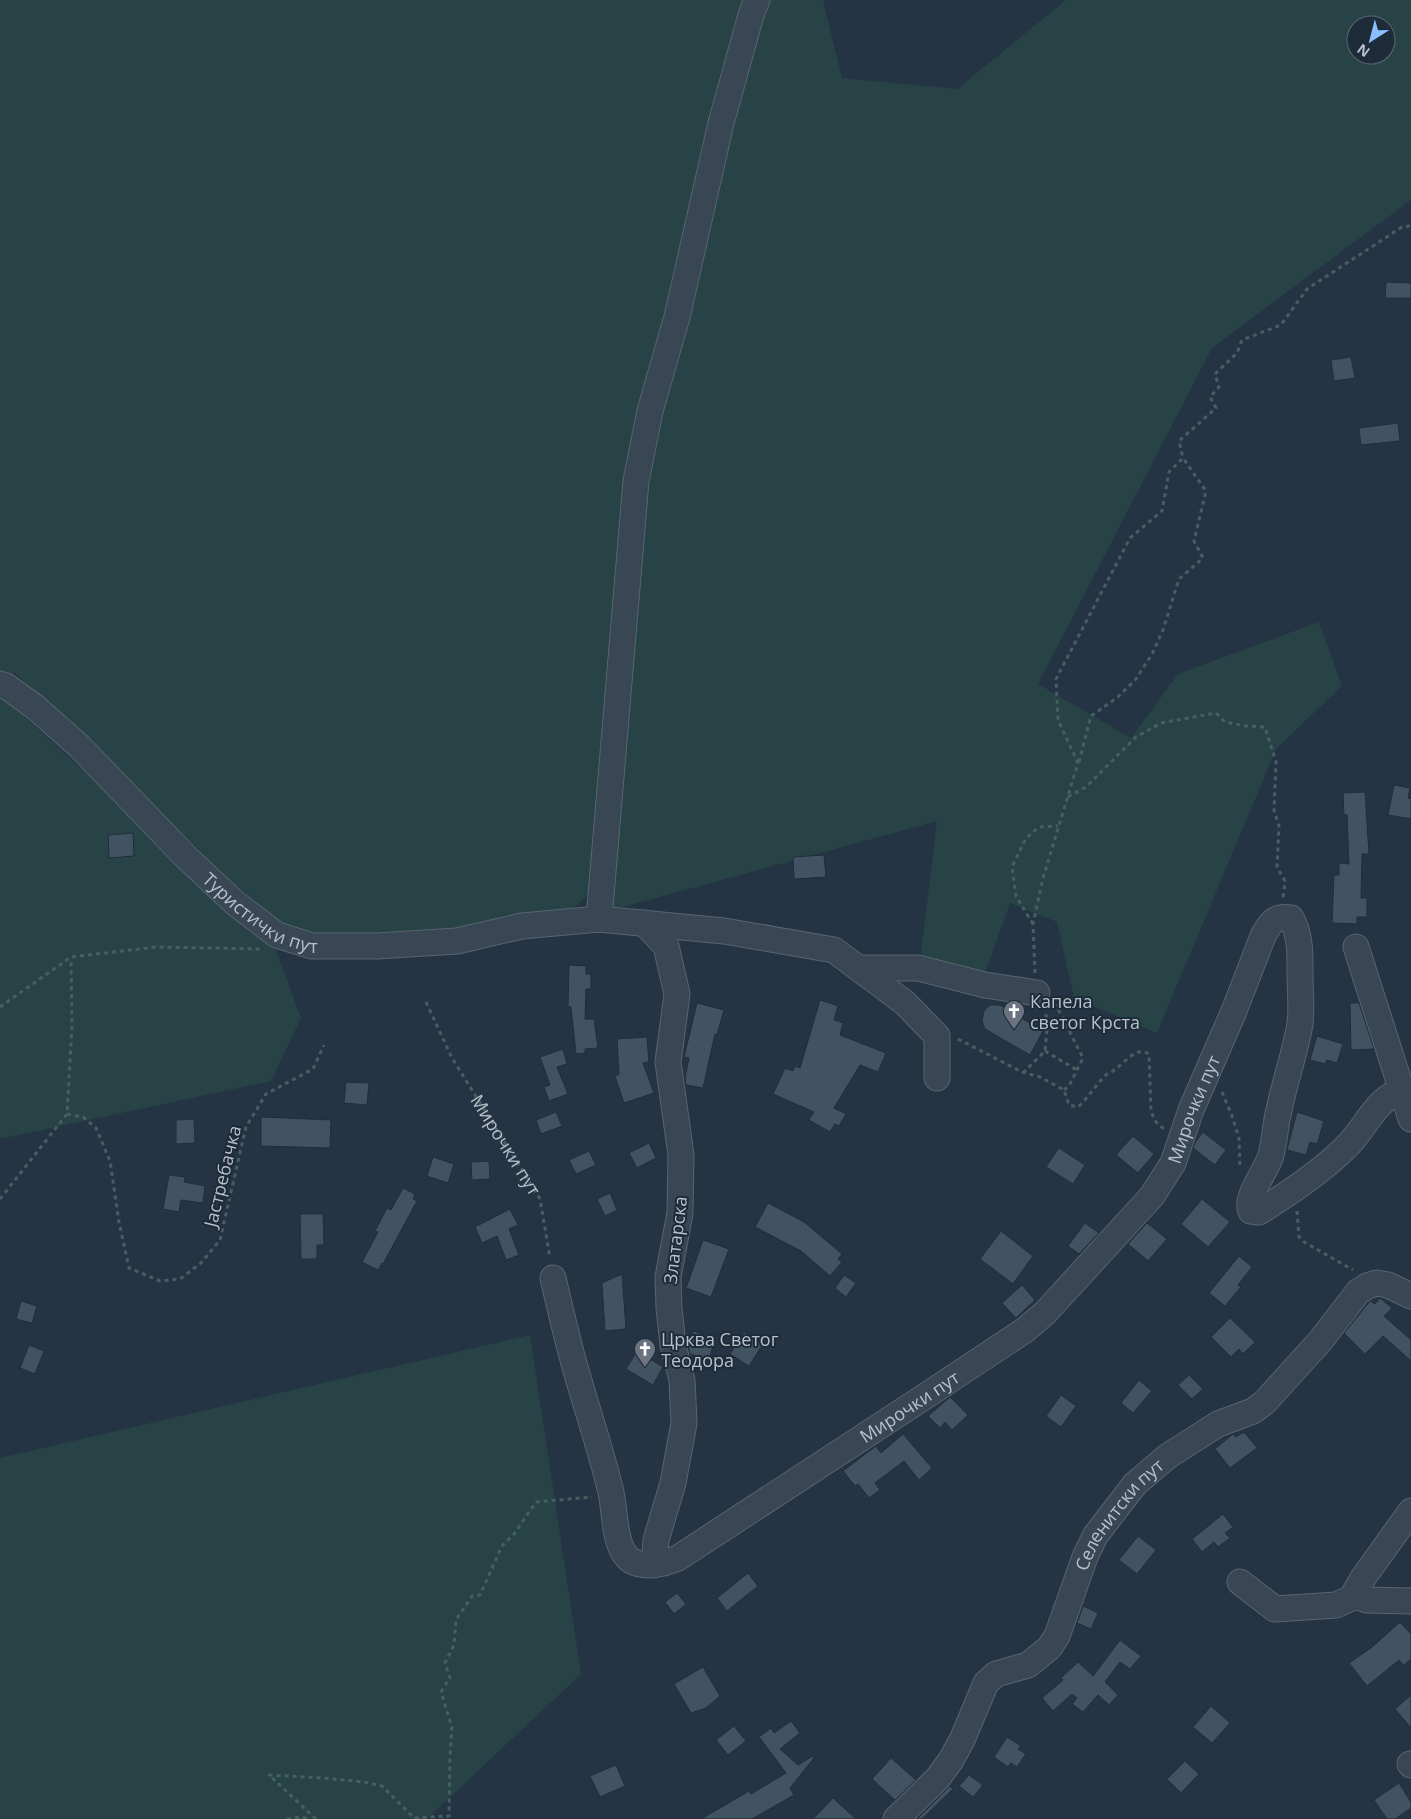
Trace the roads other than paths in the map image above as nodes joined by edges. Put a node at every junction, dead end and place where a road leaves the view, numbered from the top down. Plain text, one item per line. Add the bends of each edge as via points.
1 (757, 0) edge
2 (0, 684) edge
3 (599, 919) junction
4 (644, 923) junction
5 (1356, 947) dead end
6 (859, 968) junction
7 (1044, 1002) road end
8 (937, 1078) dead end
9 (1403, 1090) junction
10 (1411, 1118) edge
11 (553, 1278) road end
12 (1411, 1296) edge
13 (1411, 1511) edge
14 (654, 1564) junction
15 (1240, 1582) dead end
16 (1356, 1596) junction
17 (1411, 1601) edge
18 (896, 1819) edge

1 - 3 street via 721,123 677,317 650,411 636,481
2 - 3 street, Туристички пут via 35,707 80,747 186,857 235,903 277,935 312,946 376,946 457,941 522,926
3 - 4 street, Туристички пут
4 - 6 street, Туристички пут via 724,931 834,950
4 - 14 street, Златарска via 666,946 677,994 668,1062 681,1155 680,1213 668,1277 673,1345 682,1380 684,1424 673,1483 656,1540
5 - 9 street
6 - 7 street via 918,968
6 - 8 street, Туристички пут via 905,1003 937,1036
9 - 10 street
9 - 14 street, Мирочки пут via 1384,1099 1345,1148 1263,1210 1252,1211 1249,1207 1253,1193 1271,1156 1278,1110 1300,1022 1300,944 1296,927 1291,918 1282,916 1274,920 1263,936 1191,1110 1173,1163 1162,1183 1045,1313 924,1397 678,1558
11 - 14 street, Мирочки пут via 610,1491 621,1549 629,1559
12 - 18 street, Селенитски пут via 1377,1283 1358,1292 1321,1340 1265,1402 1253,1411 1218,1424 1168,1456 1135,1484 1095,1536 1057,1636 1049,1648 1028,1665 996,1674 986,1683 951,1760 938,1778
13 - 16 street via 1362,1578 1356,1588
15 - 16 street via 1275,1609 1336,1605
16 - 17 street via 1367,1600

